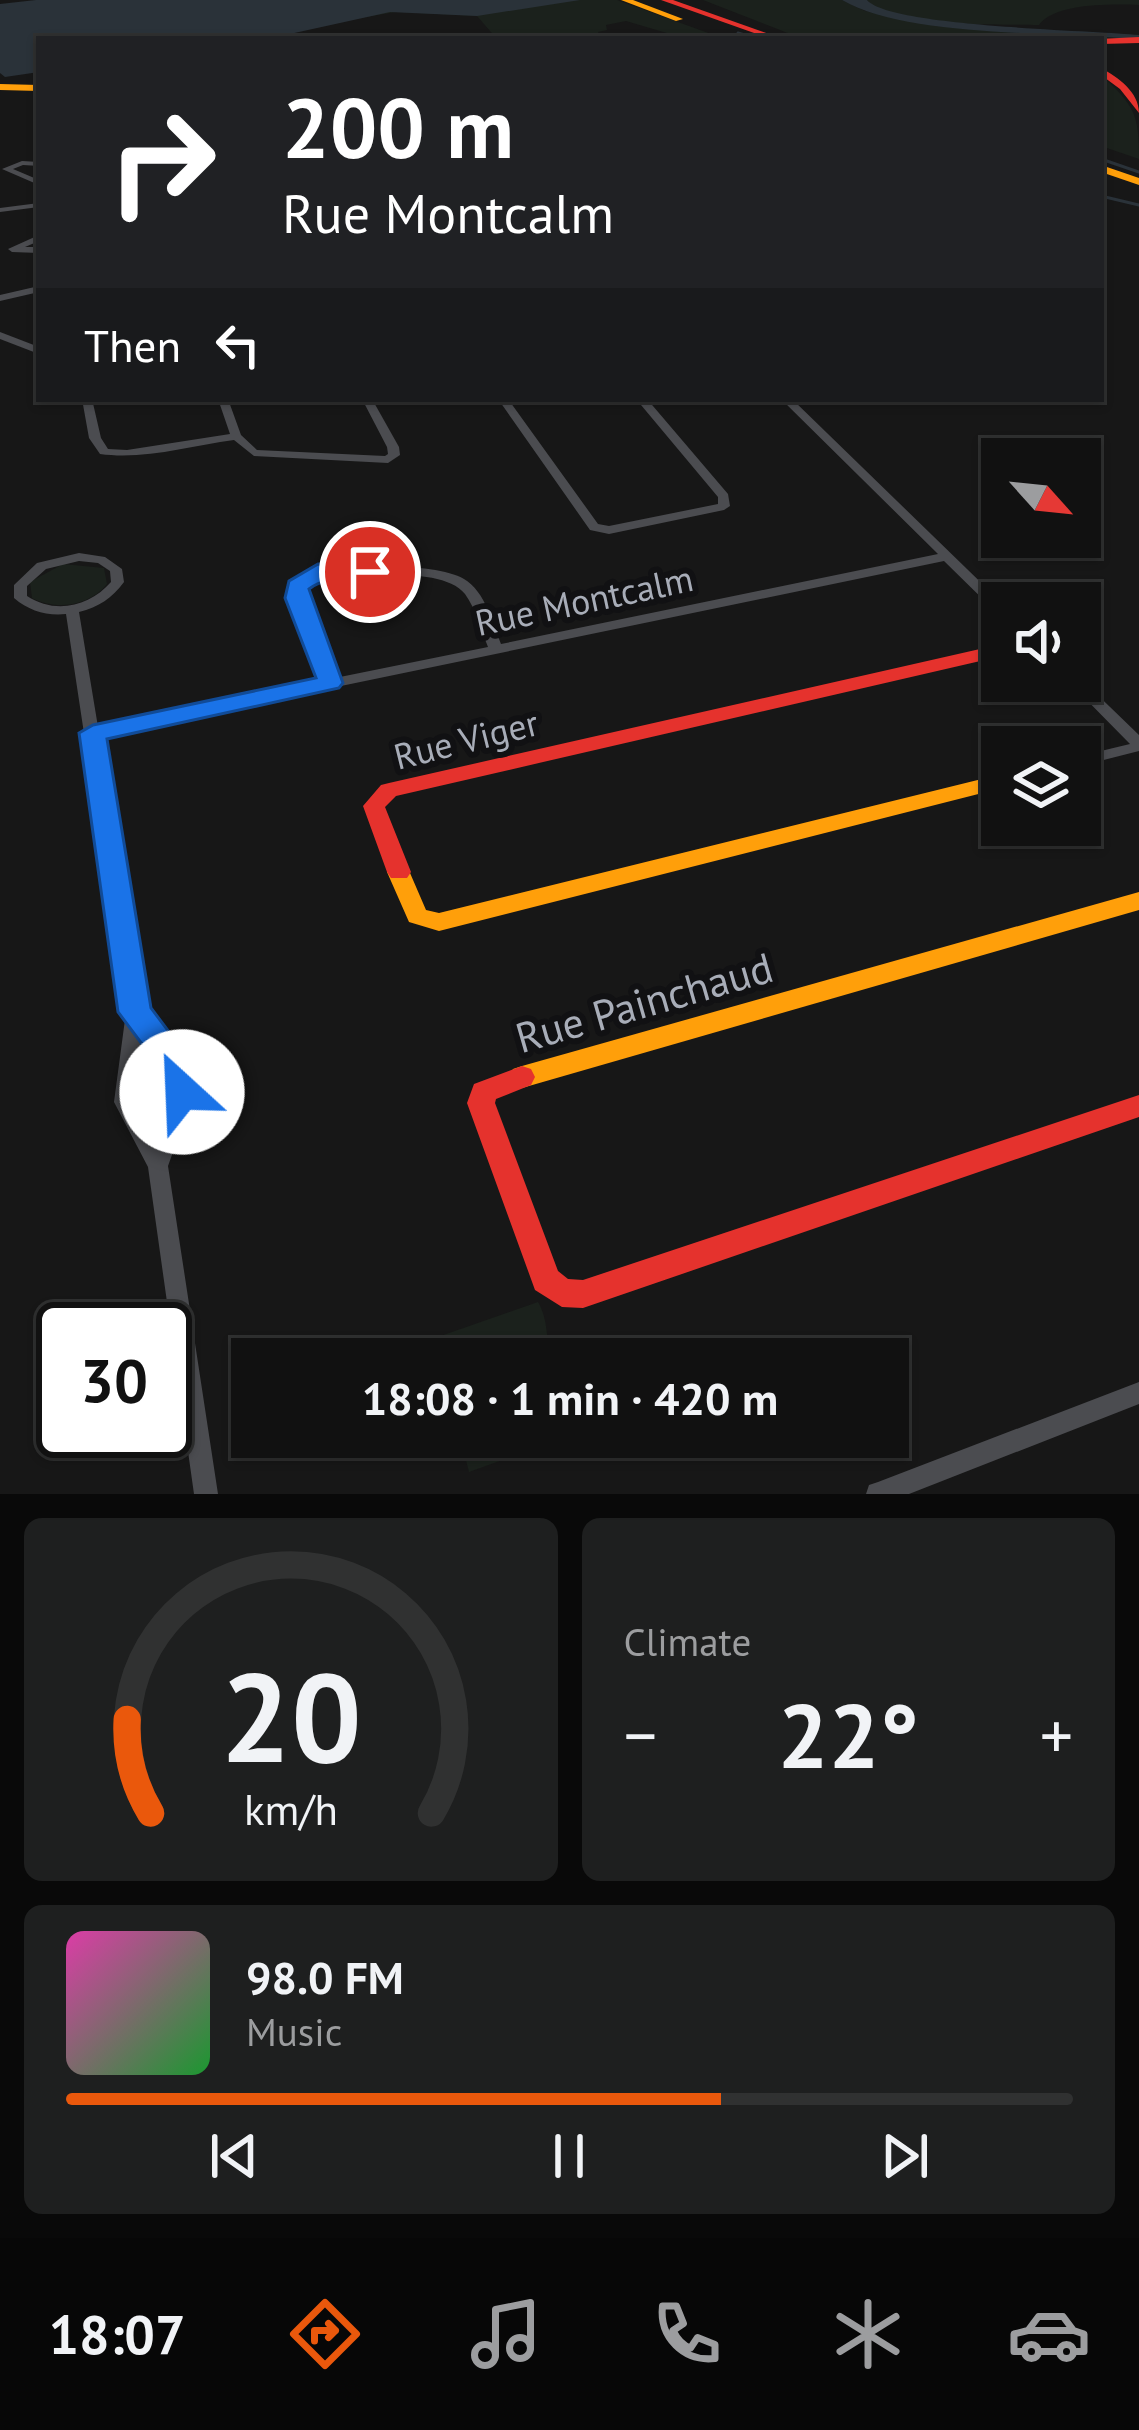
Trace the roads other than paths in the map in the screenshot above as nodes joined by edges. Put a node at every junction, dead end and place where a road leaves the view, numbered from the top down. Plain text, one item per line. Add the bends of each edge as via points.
1 (625, 0) edge
2 (664, 0) edge
3 (745, 35) edge
4 (1139, 40) edge
5 (1105, 42) edge
6 (1104, 73) edge
7 (0, 87) edge
8 (36, 88) edge
9 (1139, 110) edge
10 (1104, 150) edge
11 (1139, 162) edge
12 (36, 164) edge
13 (1104, 169) edge
14 (36, 182) edge
15 (1104, 182) edge
16 (1139, 186) edge
17 (36, 206) edge
18 (0, 210) edge
19 (36, 239) edge
20 (36, 250) edge
21 (36, 290) edge
22 (0, 298) edge
23 (0, 334) edge
24 (36, 337) edge
25 (20, 343) junction
26 (36, 350) edge
27 (88, 402) edge
28 (224, 402) edge
29 (369, 402) edge
30 (505, 402) edge
31 (644, 402) edge
32 (789, 402) edge
33 (236, 436) junction
34 (948, 556) junction
35 (981, 589) edge
36 (72, 609) junction
37 (496, 649) junction
38 (981, 655) edge
39 (330, 683) junction
40 (1096, 702) edge
41 (93, 733) junction
42 (1139, 745) edge
43 (1101, 755) edge
44 (981, 786) edge
45 (1139, 901) edge
46 (135, 1012) junction
47 (1139, 1106) edge
48 (158, 1166) junction
49 (1139, 1393) edge
50 (206, 1494) edge
51 (878, 1494) edge

1 - 3 main road
2 - 3 main road
4 - 5 main road
6 - 9 main road
7 - 8 main road
10 - 11 main road
12 - 14 street via 6,169
13 - 16 main road
15 - 16 main road
17 - 18 street
19 - 20 street via 12,249
21 - 22 street
23 - 25 street
24 - 25 street
25 - 26 street
27 - 33 street via 104,452
28 - 33 street
29 - 33 street via 393,447 388,460 254,453
30 - 31 street via 594,526 609,530 724,506 724,496
32 - 34 street
34 - 35 street
34 - 37 street, Rue Montcalm
36 - 36 street via 110,592 118,578 113,566 60,560 20,585 30,606
36 - 41 street
37 - 39 street, Rue Montcalm
37 - 39 street via 468,590 450,578 318,571 301,580 297,598
38 - 44 main road, Rue Viger via 406,785 374,806 411,906 439,922
39 - 41 street, Rue Montcalm
40 - 42 street
41 - 46 street
42 - 43 street
45 - 47 main road, Rue Painchaud via 509,1081 484,1092 481,1103 546,1280 562,1293 584,1294
46 - 48 street via 124,1102
46 - 48 street via 181,1076
48 - 50 street
49 - 51 street

